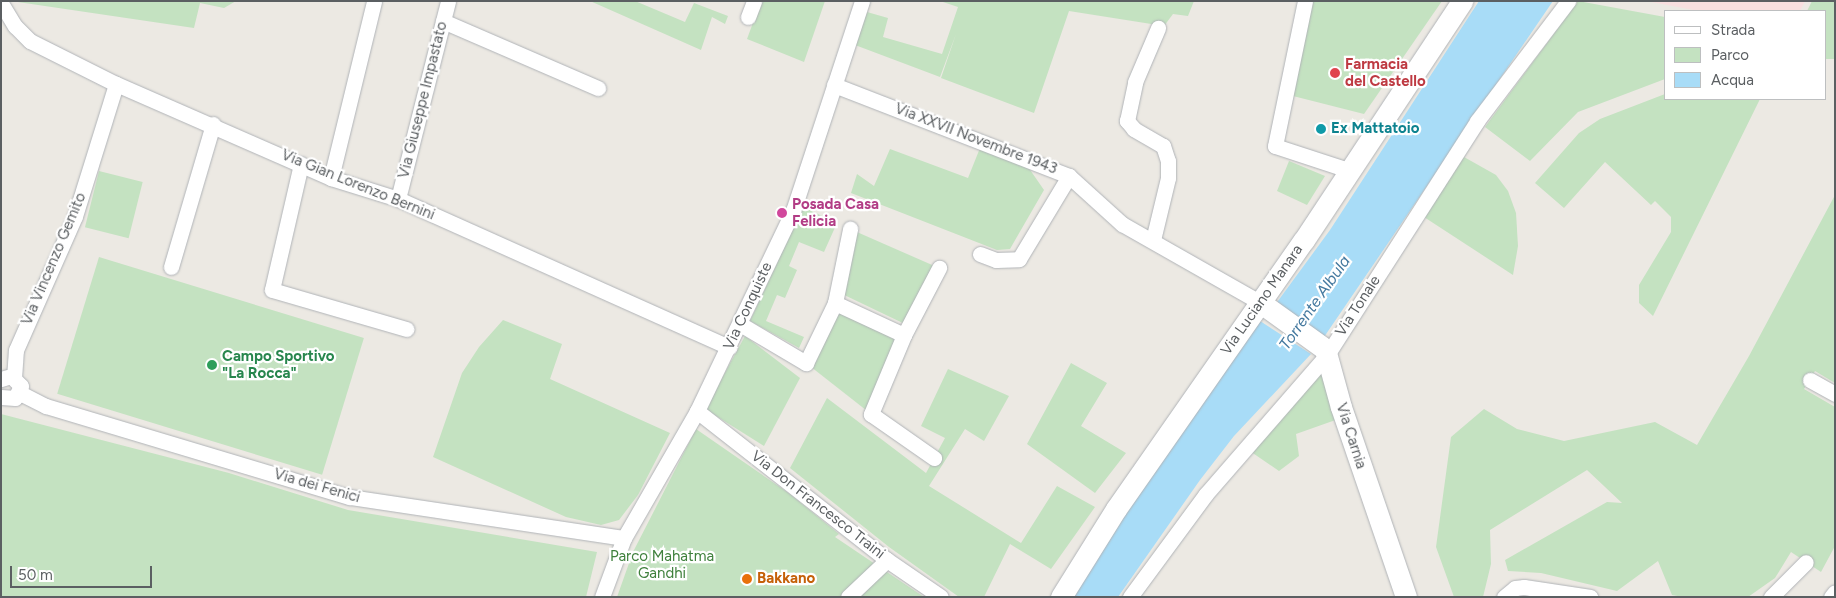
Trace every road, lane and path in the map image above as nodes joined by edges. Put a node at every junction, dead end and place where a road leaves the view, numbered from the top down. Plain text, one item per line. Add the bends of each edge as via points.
1 (374, 1) edge
2 (448, 1) edge
3 (754, 1) edge
4 (862, 1) edge
5 (1305, 1) edge
6 (1462, 1) edge
7 (1568, 1) edge
8 (1, 4) edge
9 (748, 17) dead end
10 (444, 21) junction
11 (1158, 28) dead end
12 (116, 84) junction
13 (834, 85) junction
14 (598, 88) dead end
15 (213, 124) junction
16 (301, 164) junction
17 (1351, 170) junction
18 (1069, 176) junction
19 (331, 178) junction
20 (398, 199) junction
21 (850, 229) dead end
22 (1153, 240) junction
23 (980, 254) dead end
24 (171, 267) dead end
25 (939, 268) dead end
26 (836, 303) junction
27 (1267, 307) junction
28 (740, 324) junction
29 (406, 329) dead end
30 (904, 335) junction
31 (729, 347) junction
32 (1326, 352) junction
33 (8, 378) edge
34 (1810, 380) dead end
35 (20, 393) junction
36 (1835, 394) edge
37 (2, 398) edge
38 (697, 411) junction
39 (934, 458) dead end
40 (624, 538) junction
41 (887, 560) junction
42 (1806, 562) dead end
43 (1835, 592) edge
44 (602, 597) edge
45 (848, 597) edge
46 (941, 597) edge
47 (1060, 597) edge
48 (1130, 597) edge
49 (1406, 597) edge
50 (1504, 597) edge
51 (1590, 597) edge
52 (1771, 597) edge
53 (1831, 597) edge

1 - 19 street
2 - 10 street, Via Giuseppe Impastato
3 - 9 street
4 - 13 street, Via Conquiste
5 - 17 street via 1275,146
6 - 17 main road, Via Luciano Manara
7 - 32 street, Via Tonale via 1477,121
8 - 12 street, Via Gian Lorenzo Bernini via 15,26 30,41
10 - 14 street
10 - 20 street, Via Giuseppe Impastato
11 - 22 street via 1135,82 1127,121 1134,129 1163,146 1168,161 1168,178
12 - 15 street, Via Gian Lorenzo Bernini
12 - 33 street, Via Vincenzo Gemito via 75,216 16,350
13 - 18 street, Via XXVII Novembre 1943
13 - 28 street, Via Conquiste via 793,211
15 - 16 street, Via Gian Lorenzo Bernini
15 - 24 street
16 - 19 street, Via Gian Lorenzo Bernini
16 - 29 street via 272,290
17 - 27 main road, Via Luciano Manara
18 - 22 street, Via XXVII Novembre 1943 via 1122,224
18 - 23 street via 1019,259 996,260
19 - 20 street, Via Gian Lorenzo Bernini
20 - 31 street, Via Gian Lorenzo Bernini
21 - 26 street
22 - 27 street, Via XXVII Novembre 1943
25 - 30 street
26 - 28 street via 806,363
26 - 30 street
27 - 32 main road
27 - 47 main road, Via Luciano Manara via 1116,508
28 - 31 street, Via Conquiste
30 - 39 street via 871,414
31 - 38 street, Via Conquiste
32 - 48 street, Via Tonale via 1206,494
32 - 49 main road, Via Carnia via 1341,407
33 - 35 street via 20,382
34 - 36 street
35 - 37 street via 14,398
35 - 40 street, Via dei Fenici via 46,406 350,497
38 - 40 street, Via Conquiste
38 - 41 street, Via Don Francesco Traini
40 - 44 street, Via Conquiste
41 - 45 street
41 - 46 street, Via Don Francesco Traini
42 - 52 street
43 - 53 street
50 - 51 street via 1515,588 1524,586

